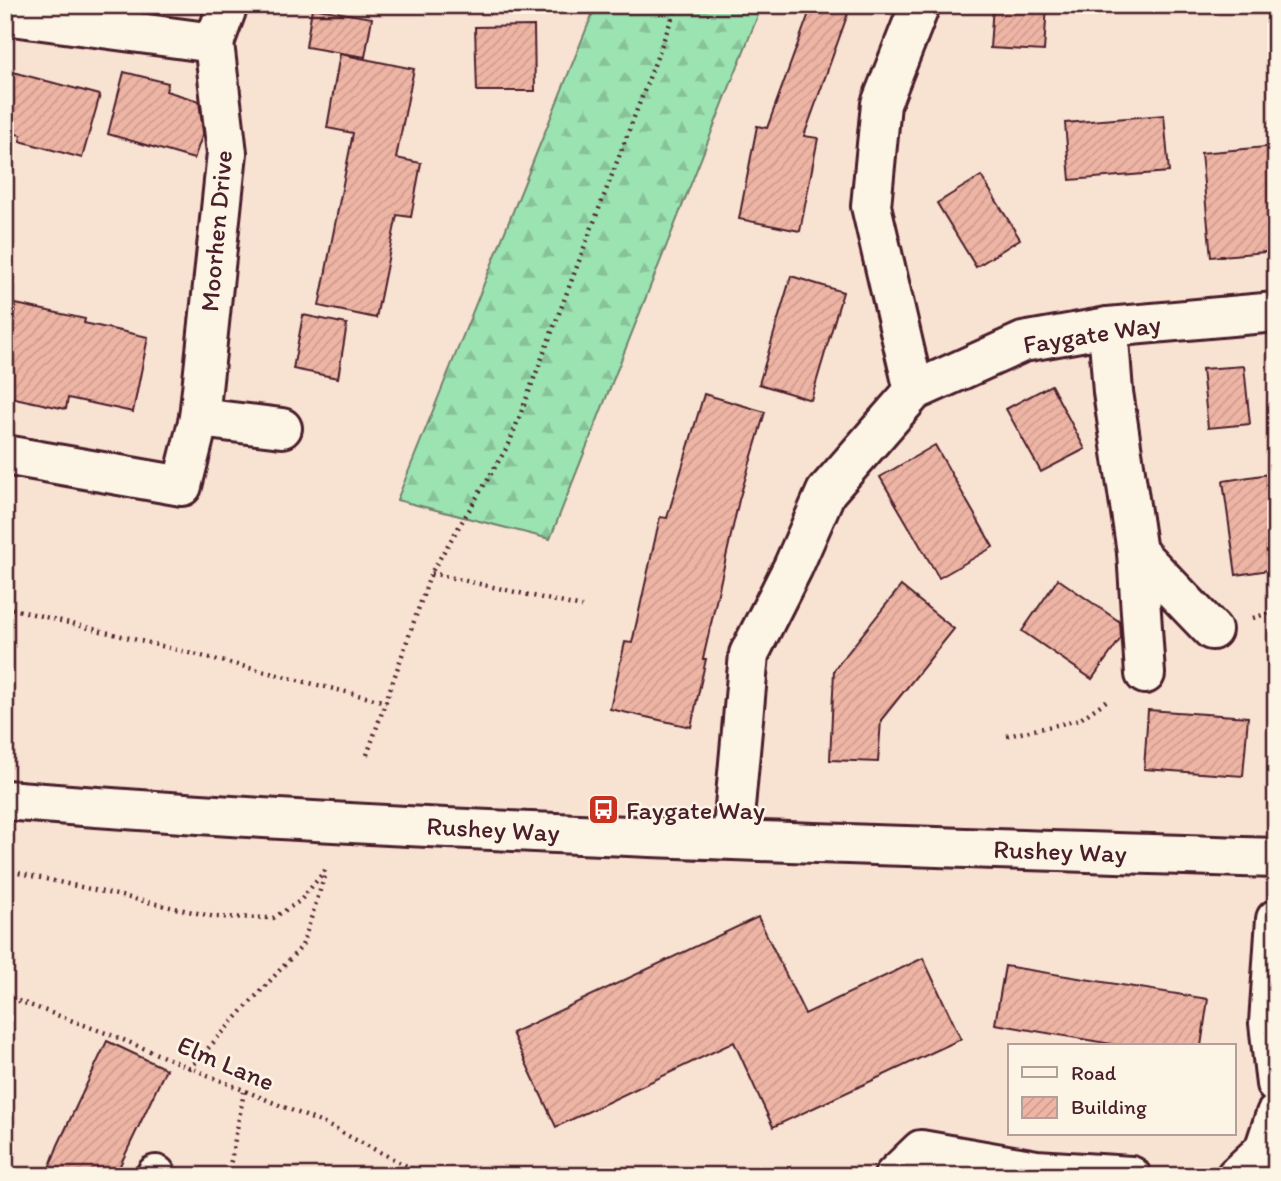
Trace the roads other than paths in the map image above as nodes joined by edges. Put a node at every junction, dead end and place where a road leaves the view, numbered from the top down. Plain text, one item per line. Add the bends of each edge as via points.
1 (228, 5) edge
2 (920, 5) edge
3 (5, 15) edge
4 (214, 43) junction
5 (1276, 312) edge
6 (1108, 327) junction
7 (914, 391) junction
8 (199, 418) junction
9 (282, 428) dead end
10 (5, 456) edge
11 (1138, 552) junction
12 (1212, 630) dead end
13 (1145, 674) dead end
14 (5, 800) edge
15 (732, 839) junction
16 (1276, 858) edge
17 (1276, 919) edge
18 (1275, 1109) edge
19 (894, 1176) edge
20 (1131, 1176) edge
21 (1236, 1176) edge

1 - 4 street, Moorhen Drive
2 - 7 street via 881,104 870,206
3 - 4 street
4 - 8 street, Moorhen Drive via 227,153
5 - 6 street, Faygate Way
6 - 7 street, Faygate Way via 1023,342
6 - 11 street via 1112,392
7 - 15 street, Faygate Way via 826,492 750,654
8 - 9 street
8 - 10 street, Moorhen Drive via 182,486
11 - 12 street
11 - 13 street
14 - 15 street, Rushey Way via 181,814
15 - 16 street, Rushey Way
17 - 18 street via 1269,1023
18 - 21 street via 1264,1150
19 - 20 street via 921,1150 1036,1170

